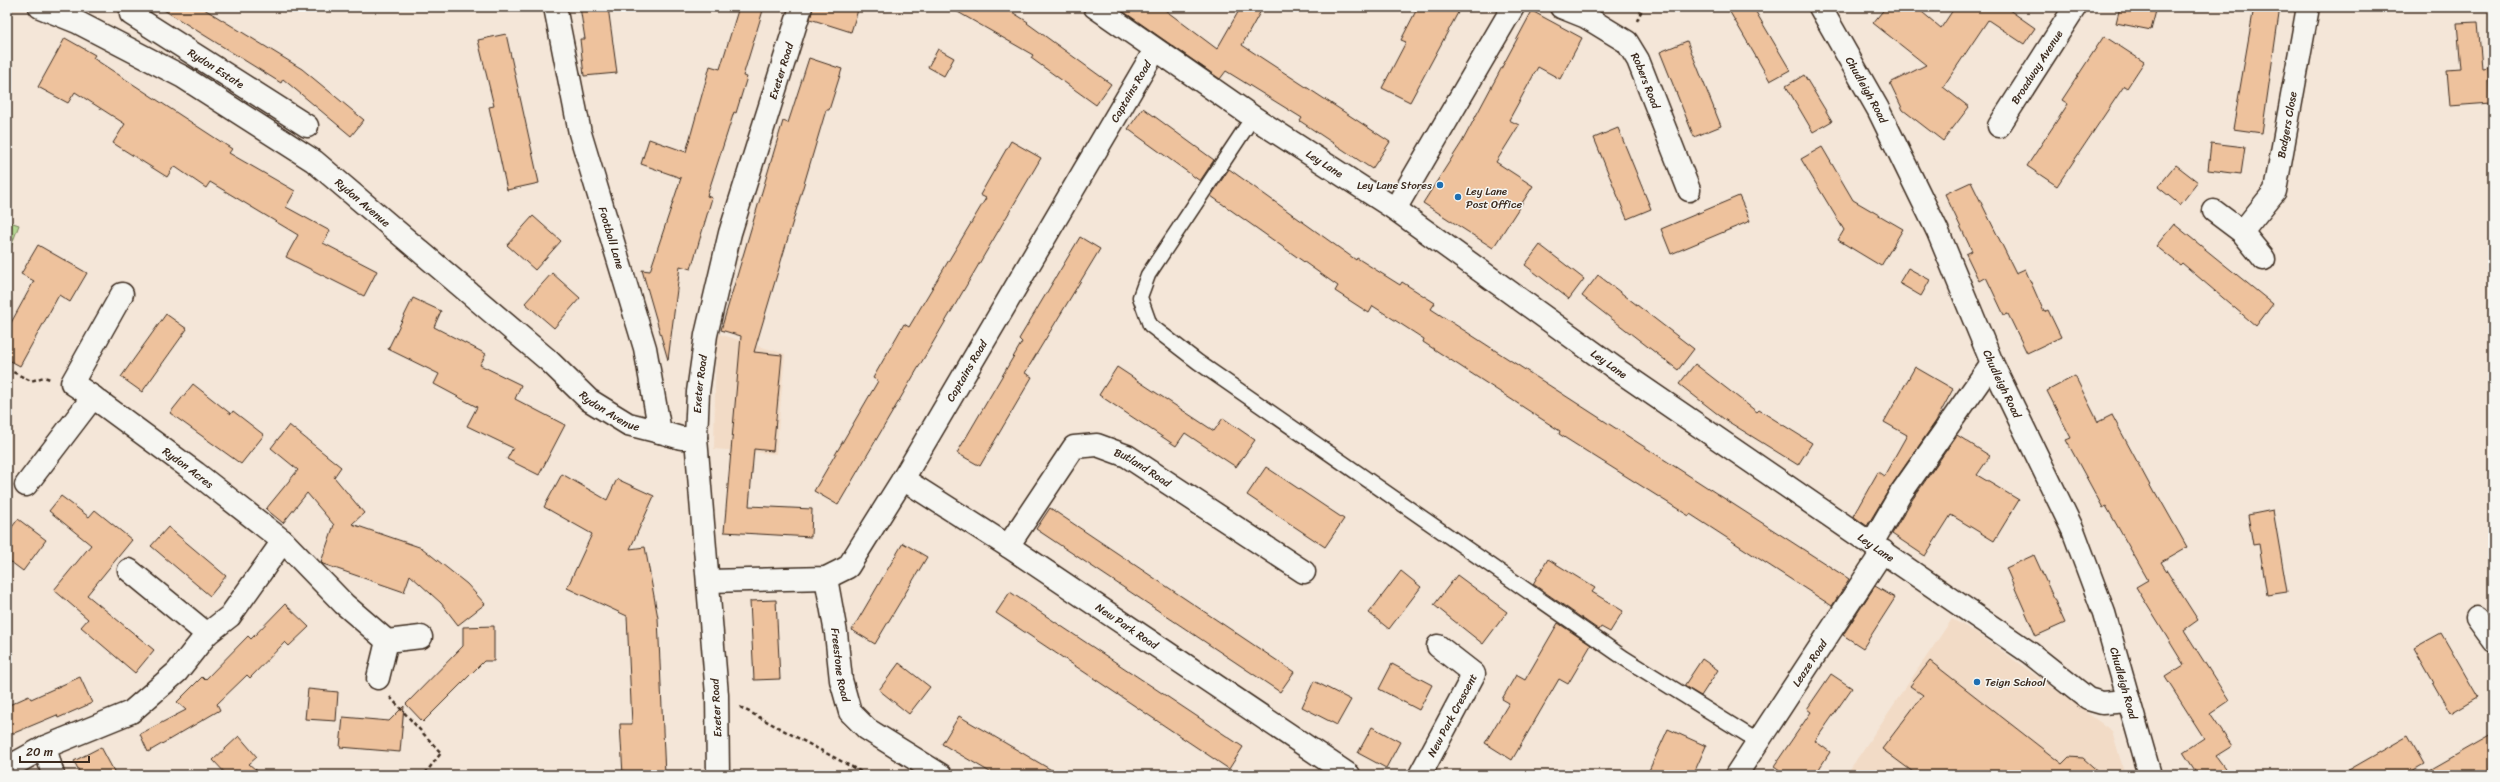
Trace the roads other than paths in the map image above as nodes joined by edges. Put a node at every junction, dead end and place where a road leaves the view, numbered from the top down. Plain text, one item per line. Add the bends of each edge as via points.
1 (40, 7) edge
2 (131, 7) edge
3 (555, 7) edge
4 (801, 7) edge
5 (1095, 7) edge
6 (1513, 7) edge
7 (1561, 7) edge
8 (1820, 7) edge
9 (2075, 7) edge
10 (2308, 7) edge
11 (1155, 50) junction
12 (1253, 117) junction
13 (307, 126) dead end
14 (1999, 126) dead end
15 (1689, 190) dead end
16 (1395, 209) junction
17 (2214, 211) dead end
18 (2242, 232) junction
19 (2264, 259) dead end
20 (122, 294) dead end
21 (1992, 363) junction
22 (93, 396) junction
23 (660, 432) junction
24 (696, 438) junction
25 (904, 479) junction
26 (26, 485) dead end
27 (283, 541) junction
28 (1008, 546) junction
29 (1877, 547) junction
30 (129, 570) dead end
31 (1304, 572) dead end
32 (826, 578) junction
33 (709, 581) junction
34 (2477, 618) dead end
35 (207, 634) junction
36 (421, 637) dead end
37 (2493, 640) edge
38 (387, 641) junction
39 (1438, 646) dead end
40 (378, 678) road end
41 (2129, 701) junction
42 (1759, 742) junction
43 (45, 747) junction
44 (7, 768) edge
45 (1346, 774) edge
46 (53, 775) edge
47 (718, 775) edge
48 (941, 775) edge
49 (1420, 775) edge
50 (1736, 775) edge
51 (2150, 775) edge

1 - 23 street, Rydon Avenue via 77,22 183,77 314,161 548,360 589,400 628,424
2 - 13 street, Rydon Estate via 131,14
3 - 23 street, Football Lane via 580,133 644,348
4 - 24 street, Exeter Road via 730,233 706,335 698,392
5 - 11 street, Ley Lane
6 - 16 street
7 - 15 street, Robers Road via 1586,17 1627,42 1638,60
8 - 21 street, Chudleigh Road via 1878,109 1938,232
9 - 14 street, Broadway Avenue
10 - 18 street, Badgers Close via 2275,191
11 - 12 street, Ley Lane
11 - 25 street, Captains Road
12 - 16 street, Ley Lane
12 - 42 lane via 1148,275 1140,297 1150,325 1198,362 1624,658
16 - 29 street, Ley Lane via 1619,371
17 - 18 street
18 - 19 street
20 - 22 street, Rydon Acres via 72,383
21 - 29 street, Leaze Road via 1901,494
21 - 41 street, Chudleigh Road via 2073,530 2104,613
22 - 26 street
22 - 27 street, Rydon Acres
23 - 24 street via 681,438
24 - 33 street, Exeter Road
25 - 28 street, New Park Road
25 - 32 street, Captains Road via 848,567
27 - 35 street via 230,616
27 - 38 street, Rydon Acres via 344,604
28 - 31 street, Butland Road via 1074,447 1097,445 1127,456
28 - 45 street, New Park Road
29 - 41 street, Ley Lane via 2030,653 2088,699 2102,703
29 - 42 street, Leaze Road
30 - 35 street
32 - 33 street, Captains Road
32 - 48 street, Freestone Road via 841,680 850,712 867,729
33 - 47 street, Exeter Road via 717,695
34 - 37 street
35 - 43 street via 177,672 131,712
36 - 38 street
38 - 40 street
39 - 49 street, New Park Crescent via 1474,674
41 - 51 street, Chudleigh Road
42 - 50 street, Leaze Road
43 - 44 street
43 - 46 street

